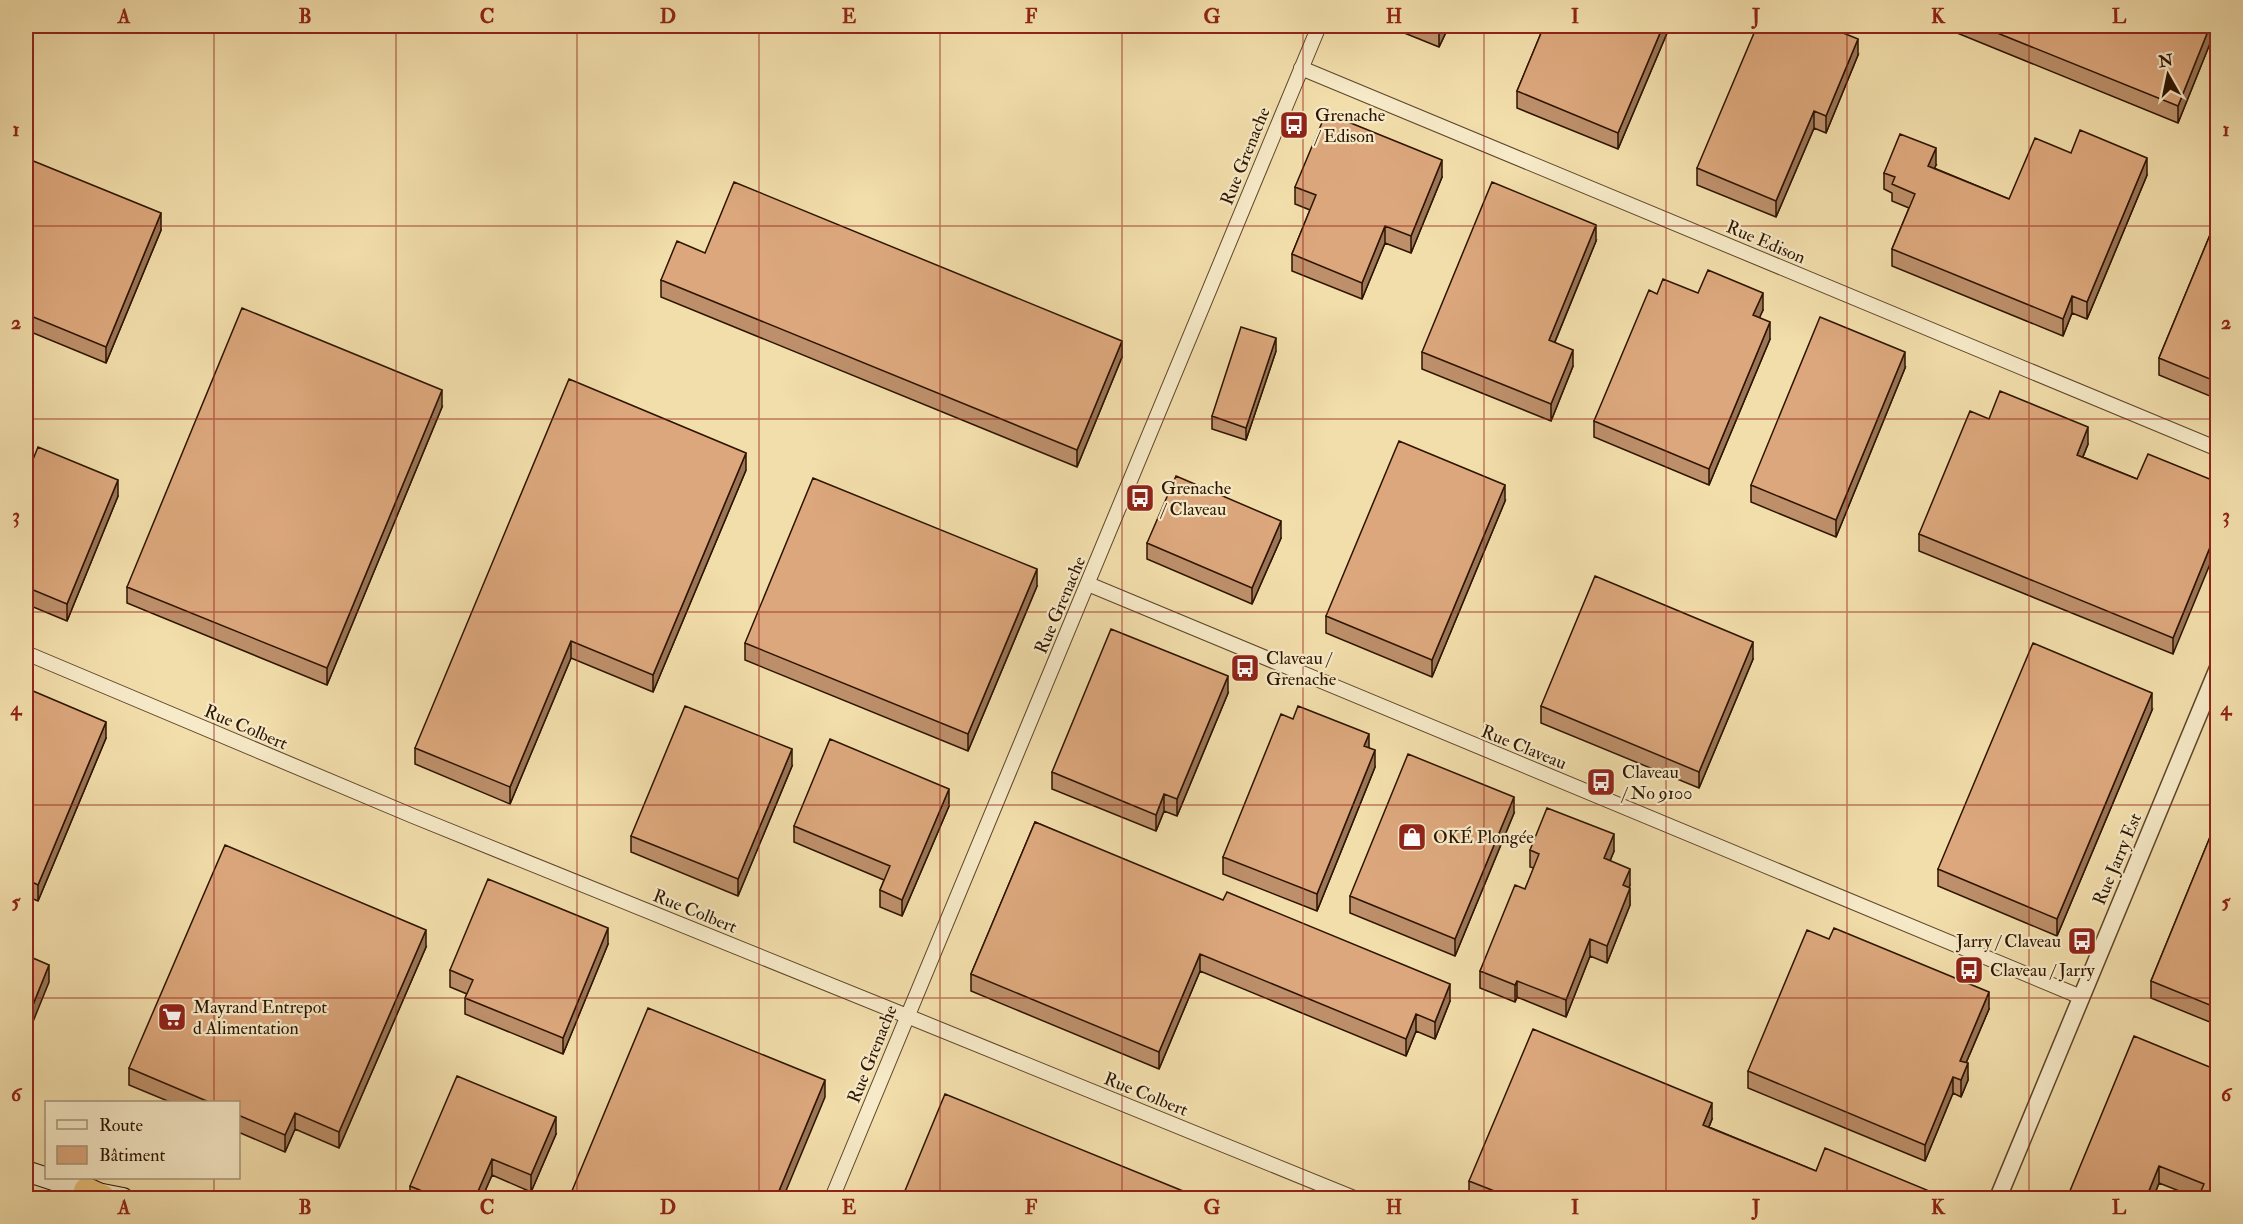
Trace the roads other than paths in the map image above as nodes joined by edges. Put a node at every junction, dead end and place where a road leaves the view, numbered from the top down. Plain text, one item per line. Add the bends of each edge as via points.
1 (1319, 26) edge
2 (1301, 68) junction
3 (2217, 449) edge
4 (1088, 584) junction
5 (26, 652) edge
6 (2217, 668) edge
7 (2081, 997) junction
8 (908, 1016) junction
9 (26, 1171) edge
10 (45, 1178) edge
11 (49, 1179) edge
12 (95, 1195) edge
13 (123, 1198) edge
14 (832, 1198) edge
15 (1354, 1198) edge
16 (1998, 1198) edge

1 - 2 street, Rue Grenache
2 - 3 street, Rue Edison
2 - 4 street, Rue Grenache
4 - 7 street, Rue Claveau
4 - 8 street, Rue Grenache
5 - 8 street, Rue Colbert via 413,816
6 - 7 street, Rue Jarry Est
7 - 16 street, Rue Jarry Est
8 - 14 street, Rue Grenache
8 - 15 street, Rue Colbert
9 - 10 main road
11 - 12 main road
12 - 13 main road

